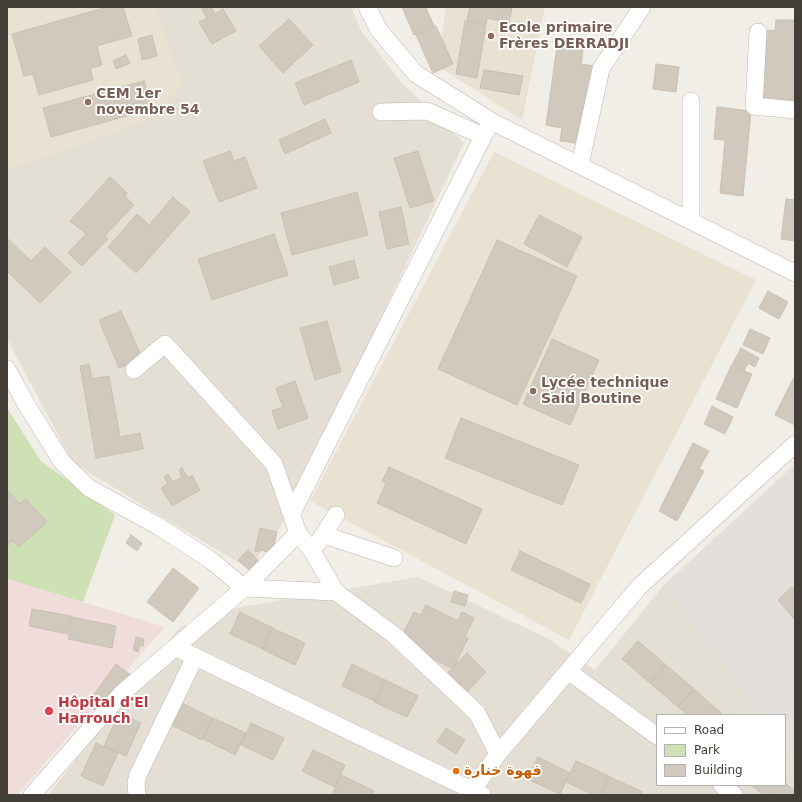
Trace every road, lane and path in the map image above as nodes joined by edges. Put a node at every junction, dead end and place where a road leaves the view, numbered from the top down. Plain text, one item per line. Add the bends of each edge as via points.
1 (367, 7) edge
2 (642, 7) edge
3 (758, 32) dead end
4 (691, 101) dead end
5 (795, 110) edge
6 (382, 112) dead end
7 (491, 121) junction
8 (483, 136) junction
9 (580, 165) junction
10 (691, 221) junction
11 (795, 273) edge
12 (7, 369) edge
13 (134, 370) dead end
14 (795, 444) edge
15 (292, 514) junction
16 (336, 516) dead end
17 (298, 534) junction
18 (324, 535) junction
19 (312, 551) junction
20 (394, 558) dead end
21 (244, 588) junction
22 (336, 592) junction
23 (175, 647) junction
24 (195, 658) junction
25 (568, 671) junction
26 (656, 735) edge
27 (498, 754) junction
28 (723, 786) edge
29 (474, 794) edge
30 (32, 795) edge
31 (137, 795) edge
32 (734, 795) edge

1 - 7 street via 379,30 416,74
2 - 9 street via 601,69
3 - 5 street via 754,106
4 - 10 street
6 - 8 street via 427,111
7 - 8 street
7 - 9 street
8 - 15 street
9 - 10 street
10 - 11 street
12 - 21 street via 62,462 89,488 158,526 212,561
13 - 15 street via 165,344 274,464
14 - 25 street via 639,587
15 - 17 street
16 - 18 street
17 - 19 street
17 - 21 street
18 - 19 street
18 - 20 street
19 - 22 street
21 - 22 street
21 - 23 street
22 - 27 street via 394,635 477,713
23 - 24 street
23 - 30 street via 121,694
24 - 29 street
24 - 31 street via 138,775
25 - 26 street
25 - 27 street
27 - 29 street
28 - 32 street

